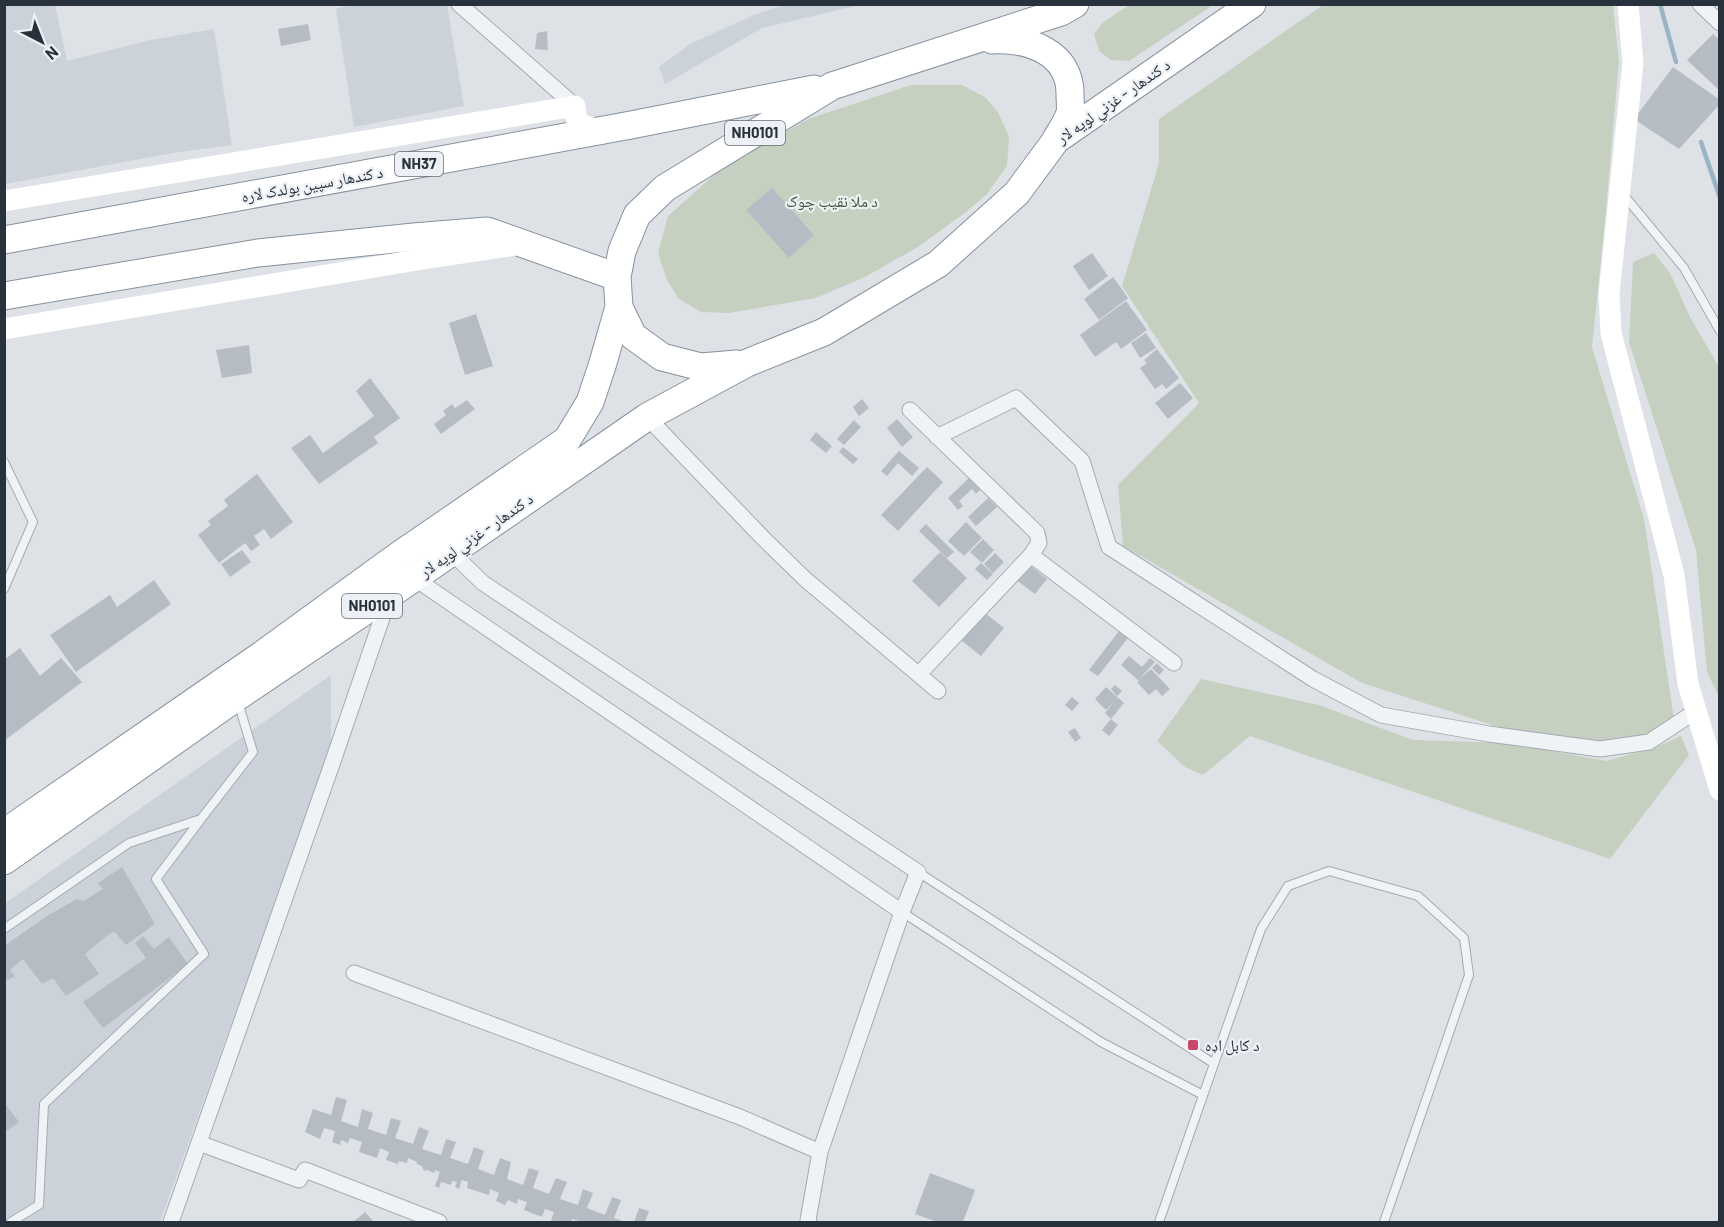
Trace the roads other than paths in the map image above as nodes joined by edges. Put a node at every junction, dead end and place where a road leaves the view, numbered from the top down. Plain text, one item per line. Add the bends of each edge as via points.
1 (459, 4) edge
2 (1075, 4) edge
3 (1252, 4) edge
4 (1628, 4) edge
5 (1708, 7) edge
6 (1719, 23) edge
7 (974, 40) junction
8 (832, 86) junction
9 (574, 106) junction
10 (601, 131) junction
11 (1056, 140) junction
12 (1620, 191) junction
13 (4, 201) edge
14 (4, 240) edge
15 (523, 244) junction
16 (617, 277) junction
17 (4, 296) edge
18 (619, 307) junction
19 (4, 329) edge
20 (1719, 331) edge
21 (747, 363) junction
22 (910, 410) dead end
23 (647, 417) junction
24 (937, 437) junction
25 (4, 462) edge
26 (451, 552) junction
27 (1031, 555) junction
28 (398, 556) junction
29 (414, 578) junction
30 (4, 589) edge
31 (377, 603) junction
32 (1174, 663) dead end
33 (919, 674) junction
34 (938, 691) dead end
35 (237, 697) junction
36 (1696, 711) junction
37 (1719, 790) edge
38 (201, 819) junction
39 (4, 832) edge
40 (4, 861) edge
41 (918, 872) junction
42 (902, 912) junction
43 (4, 929) edge
44 (354, 973) dead end
45 (1213, 1063) junction
46 (1203, 1095) junction
47 (199, 1143) junction
48 (820, 1152) junction
49 (11, 1222) edge
50 (171, 1222) edge
51 (439, 1222) edge
52 (806, 1222) edge
53 (1159, 1222) edge
54 (1384, 1222) edge

1 - 9 street
2 - 7 highway, د کندهار - غزني لويه لار / NH0101
3 - 11 highway, د کندهار - غزني لويه لار / NH0101
4 - 12 street via 1633,63
5 - 6 street
7 - 8 highway, د کندهار - غزني لويه لار / NH0101
7 - 11 highway, NH0101 via 1010,39 1039,46 1058,60 1071,82 1070,112
8 - 10 highway, د کندهار سپین بولدک لاره / NH37
8 - 16 highway, د کندهار - غزني لويه لار / NH0101 via 665,188 637,215 622,251
9 - 10 street via 577,123
9 - 13 street
10 - 14 highway, د کندهار سپین بولدک لاره / NH37
11 - 21 highway, د کندهار - غزني لويه لار / NH0101 via 1017,193 938,264 824,332
12 - 20 lane via 1684,268
12 - 36 street via 1610,294 1611,333 1674,575 1688,684
15 - 16 highway
15 - 17 highway via 487,231 414,237 258,254
15 - 19 street
16 - 18 highway, د کندهار - غزني لويه لار / NH0101
18 - 21 highway, د کندهار - غزني لويه لار / NH0101 via 633,336 662,357 701,367
18 - 28 highway, د کندهار - غزني لويه لار / NH0101 via 590,402 567,440
21 - 23 highway, د کندهار - غزني لويه لار / NH0101
22 - 24 street
23 - 26 highway, د کندهار - غزني لويه لار / NH0101
23 - 33 street via 805,579
24 - 27 street via 1036,533 1039,543
24 - 36 street via 1016,398 1082,461 1109,547 1313,678 1381,716 1600,749 1649,741
25 - 30 lane via 33,522
26 - 29 highway, د کندهار - غزني لويه لار / NH0101
26 - 41 street via 483,584
27 - 32 street
27 - 33 street
28 - 29 street
28 - 39 highway, د کندهار - غزني لويه لار / NH0101
29 - 31 highway, د کندهار - غزني لويه لار / NH0101
29 - 42 street
31 - 35 highway, د کندهار - غزني لويه لار / NH0101
31 - 47 street via 382,618
33 - 34 street
35 - 38 lane via 253,752
35 - 40 highway, د کندهار - غزني لويه لار / NH0101
36 - 37 street
38 - 43 lane via 129,843
38 - 49 lane via 156,879 204,954 44,1104 39,1205
41 - 42 street
41 - 45 lane
42 - 46 lane via 1101,1042
42 - 48 street
44 - 48 street via 740,1117
45 - 46 lane
45 - 54 lane via 1261,929 1287,886 1329,872 1418,896 1464,938 1469,975
46 - 53 lane
47 - 50 street
47 - 51 street via 299,1180 304,1170
48 - 52 street

